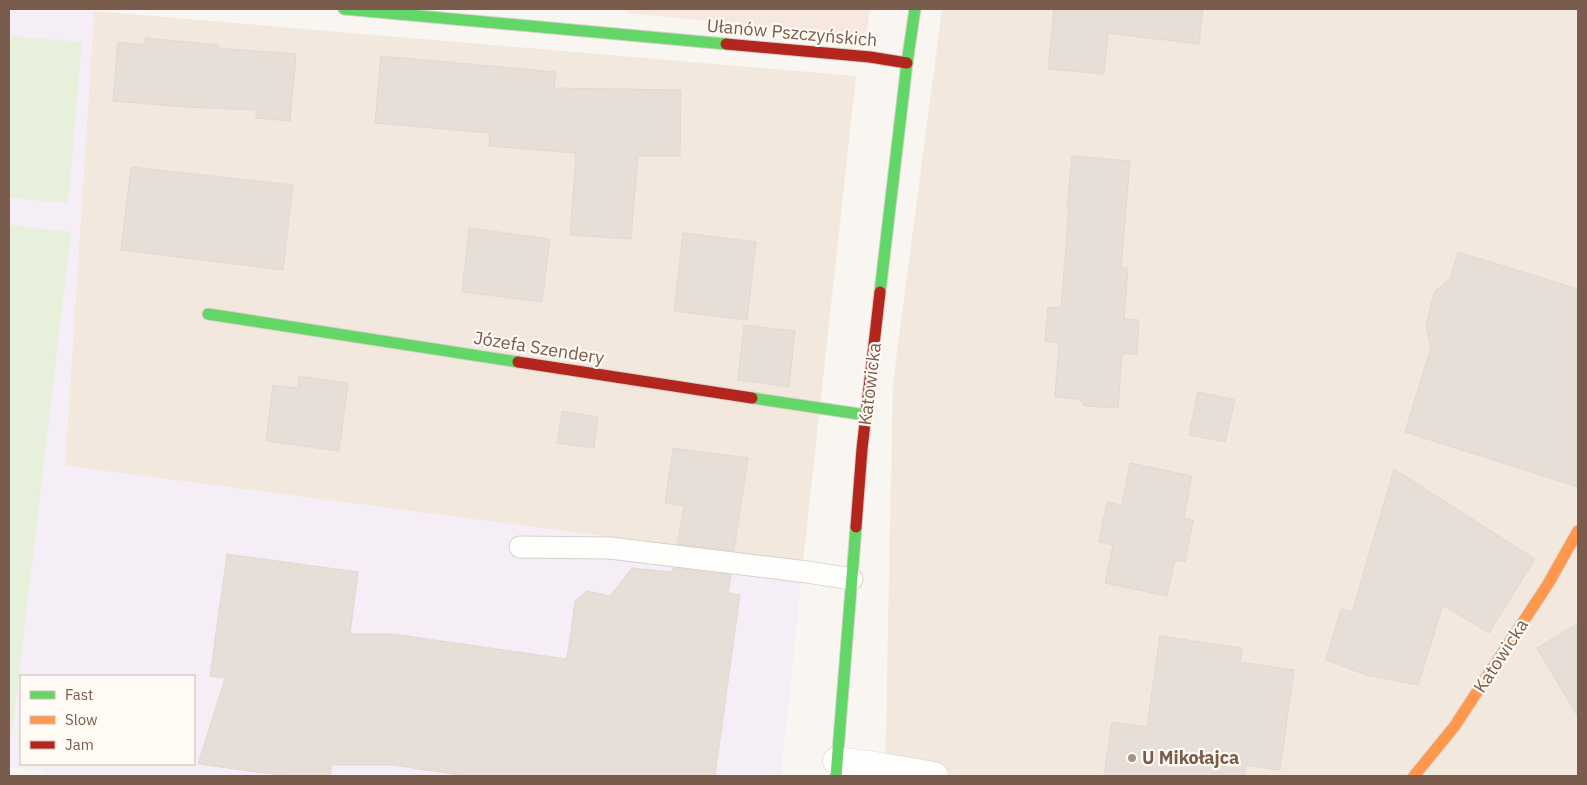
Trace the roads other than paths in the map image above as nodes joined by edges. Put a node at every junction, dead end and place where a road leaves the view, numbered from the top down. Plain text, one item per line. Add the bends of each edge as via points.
1 (344, 9) edge
2 (915, 9) edge
3 (907, 62) junction
4 (208, 314) dead end
5 (866, 415) junction
6 (1578, 531) edge
7 (520, 547) dead end
8 (852, 579) junction
9 (837, 769) edge
10 (934, 776) edge
11 (1414, 776) edge

1 - 3 street, Ułanów Pszczyńskich
2 - 3 street, Katowicka
3 - 5 street, Katowicka
4 - 5 street, Józefa Szendery
5 - 8 street, Katowicka
6 - 11 street, Katowicka via 1548,584 1454,727
7 - 8 lane via 610,548
8 - 9 street, Katowicka
9 - 10 street, Katowicka via 882,767

